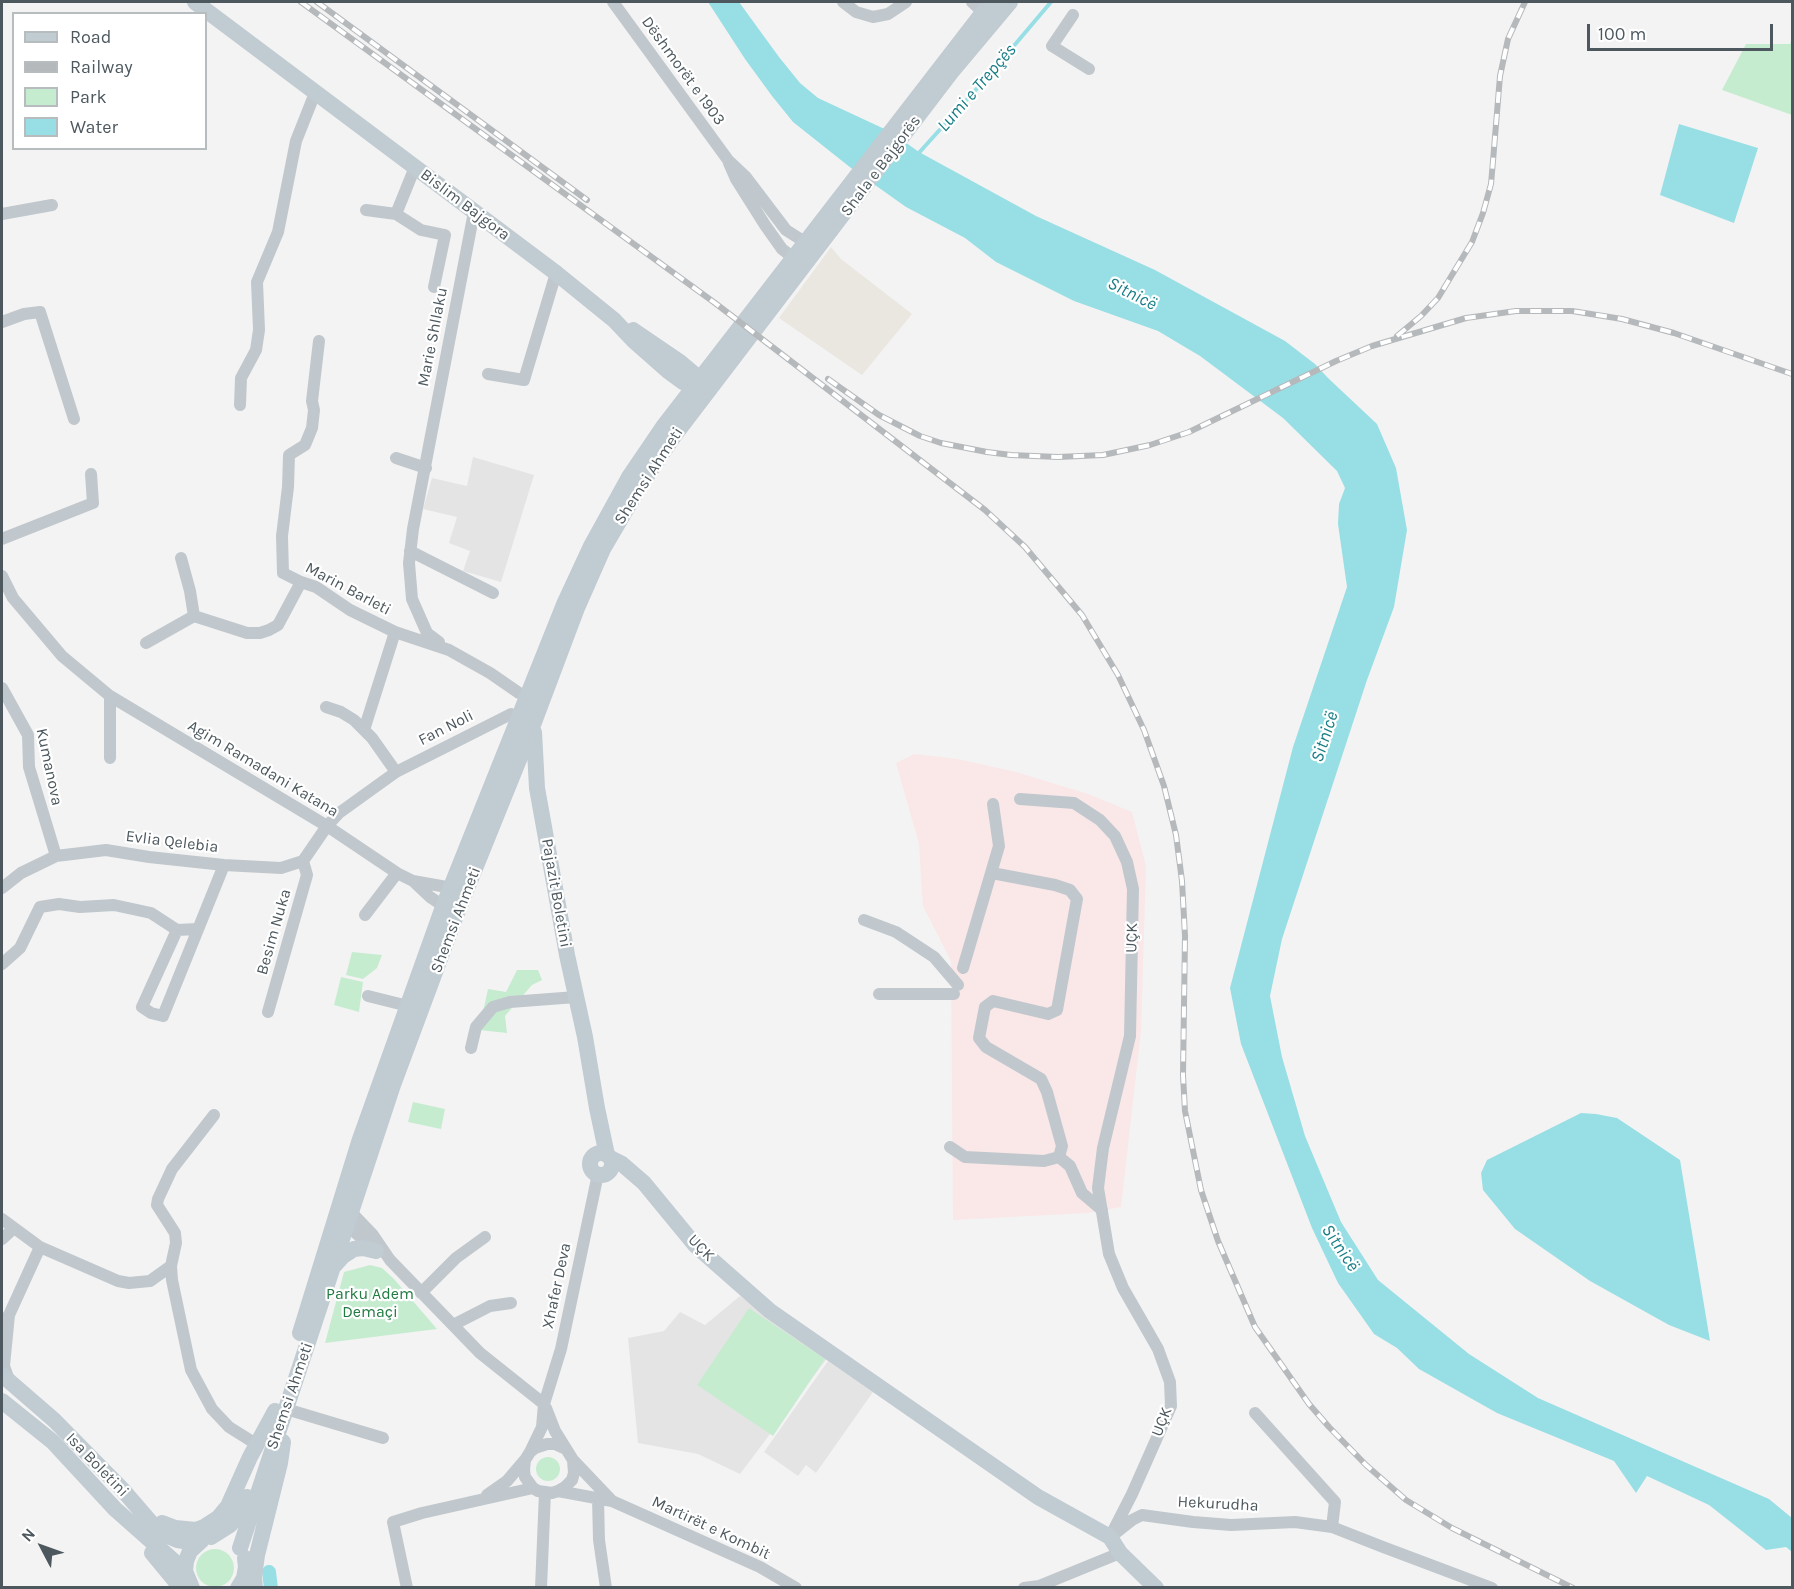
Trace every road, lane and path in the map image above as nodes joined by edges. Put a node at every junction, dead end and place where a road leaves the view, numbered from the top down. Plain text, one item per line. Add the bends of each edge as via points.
1 (195, 2) edge
2 (613, 2) edge
3 (843, 2) edge
4 (906, 2) edge
5 (1010, 2) edge
6 (982, 5) edge
7 (1073, 15) dead end
8 (948, 67) junction
9 (1089, 69) dead end
10 (315, 93) junction
11 (728, 159) junction
12 (416, 167) junction
13 (52, 205) dead end
14 (366, 210) dead end
15 (474, 212) junction
16 (2, 214) edge
17 (396, 214) junction
18 (811, 246) junction
19 (799, 262) junction
20 (556, 273) junction
21 (434, 287) dead end
22 (2, 322) edge
23 (748, 328) junction
24 (320, 341) dead end
25 (713, 361) junction
26 (674, 366) junction
27 (488, 374) dead end
28 (700, 386) junction
29 (240, 405) dead end
30 (74, 419) dead end
31 (663, 427) junction
32 (396, 458) dead end
33 (426, 468) junction
34 (91, 474) dead end
35 (2, 539) edge
36 (410, 551) junction
37 (181, 558) dead end
38 (2, 576) edge
39 (301, 582) junction
40 (494, 593) dead end
41 (194, 616) junction
42 (394, 632) junction
43 (146, 643) dead end
44 (449, 650) junction
45 (534, 682) junction
46 (2, 688) edge
47 (519, 693) junction
48 (110, 696) junction
49 (326, 707) dead end
50 (520, 721) junction
51 (364, 730) junction
52 (110, 758) dead end
53 (396, 772) junction
54 (501, 786) junction
55 (537, 788) junction
56 (1020, 799) dead end
57 (993, 804) dead end
58 (327, 826) junction
59 (56, 856) junction
60 (303, 861) junction
61 (224, 865) junction
62 (397, 873) junction
63 (992, 873) junction
64 (413, 881) junction
65 (2, 888) edge
66 (459, 889) junction
67 (450, 910) junction
68 (365, 915) dead end
69 (864, 920) dead end
70 (197, 929) junction
71 (177, 930) junction
72 (2, 964) edge
73 (963, 968) dead end
74 (879, 994) dead end
75 (368, 996) dead end
76 (576, 997) junction
77 (408, 1006) junction
78 (268, 1012) dead end
79 (471, 1048) dead end
80 (214, 1115) dead end
81 (950, 1147) dead end
82 (1059, 1157) junction
83 (603, 1163) junction
84 (1102, 1210) junction
85 (344, 1214) junction
86 (2, 1219) edge
87 (14, 1228) junction
88 (485, 1237) dead end
89 (2, 1239) edge
90 (40, 1247) junction
91 (380, 1249) junction
92 (171, 1266) junction
93 (333, 1269) junction
94 (421, 1293) junction
95 (511, 1303) dead end
96 (5, 1320) edge
97 (453, 1325) junction
98 (6, 1379) edge
99 (2, 1401) edge
100 (544, 1404) junction
101 (281, 1410) junction
102 (1255, 1413) dead end
103 (383, 1438) dead end
104 (256, 1443) junction
105 (566, 1449) junction
106 (528, 1456) junction
107 (573, 1460) junction
108 (122, 1489) junction
109 (539, 1490) junction
110 (558, 1491) junction
111 (598, 1499) junction
112 (476, 1501) junction
113 (612, 1501) junction
114 (1332, 1527) junction
115 (1110, 1538) junction
116 (204, 1540) junction
117 (240, 1548) junction
118 (1120, 1553) junction
119 (183, 1579) edge
120 (1147, 1585) edge
121 (192, 1587) edge
122 (243, 1587) edge
123 (407, 1587) edge
124 (541, 1587) edge
125 (606, 1587) edge
126 (796, 1587) edge
127 (1024, 1587) edge
128 (1039, 1587) edge
129 (1492, 1587) edge

1 - 10 main road, Bislim Bajgora
2 - 11 street, Dëshmorët e 1903
3 - 4 street via 856,12 873,16 888,14
5 - 8 main road, Shala e Bajgorës
6 - 8 main road, Shala e Bajgorës
7 - 9 street via 1052,46
8 - 18 main road, Shala e Bajgorës
10 - 12 main road, Bislim Bajgora
10 - 29 street via 296,141 279,232 257,282 259,330 256,351 241,378
11 - 18 street, Dëshmorët e 1903 via 786,230
11 - 19 street, Dëshmorët e 1903 via 765,225 782,249
12 - 15 main road, Bislim Bajgora
12 - 17 street
13 - 16 street
14 - 17 street
15 - 20 main road, Bislim Bajgora
15 - 33 street, Marie Shllaku
17 - 21 street via 421,230 445,234
18 - 19 main road, Shala e Bajgorës
19 - 23 main road, Shala e Bajgorës
20 - 26 main road, Bislim Bajgora via 634,341
20 - 27 street via 524,380
22 - 30 street via 40,312
23 - 25 main road, Shemsi Ahmeti
23 - 28 main road, Shemsi Ahmeti
24 - 39 street, Marin Barleti via 312,401 314,419 305,445 289,455 283,514 283,573
25 - 26 main road
25 - 28 main road, Shemsi Ahmeti
26 - 28 main road, Bislim Bajgora
26 - 31 main road via 672,395
28 - 31 main road, Shemsi Ahmeti
28 - 50 main road, Shemsi Ahmeti via 603,549
31 - 45 main road, Shemsi Ahmeti via 628,477 591,546
32 - 33 street
33 - 36 street, Marie Shllaku
34 - 35 street via 93,503
36 - 40 street
36 - 44 street, Marie Shllaku via 411,599 427,633
37 - 41 street
38 - 48 street, Agim Ramadani Katana via 14,598 62,656
39 - 41 street via 278,625 261,633 247,633
39 - 42 street, Marin Barleti
41 - 43 street
42 - 44 street, Marin Barleti
42 - 51 street
44 - 47 street, Marin Barleti
45 - 47 street
45 - 50 main road, Shemsi Ahmeti
46 - 59 street, Kumanova via 28,735 30,767
47 - 50 street via 514,699
48 - 52 street
48 - 58 street, Agim Ramadani Katana
49 - 51 street via 341,712
50 - 53 street, Fan Noli
50 - 54 main road, Shemsi Ahmeti
50 - 55 main road, Pajazit Boletini
51 - 53 street
53 - 58 street, Fan Noli
54 - 55 main road
54 - 66 main road, Shemsi Ahmeti
55 - 76 main road, Pajazit Boletini
56 - 84 street, UÇK via 1074,803 1100,820 1115,836 1127,862 1133,889 1130,1036 1103,1148 1098,1188
57 - 63 street via 999,846
58 - 60 street
58 - 62 street, Agim Ramadani Katana
59 - 61 street, Evlia Qelebia via 106,850
59 - 65 street, Evlia Qelebia via 21,873
60 - 61 street, Evlia Qelebia via 281,868
60 - 78 street, Besim Nuka via 307,875
61 - 70 street
62 - 64 street, Agim Ramadani Katana
62 - 68 street
63 - 73 street
63 - 82 street via 1055,885 1070,890 1077,899 1057,1010 1048,1014 993,1001 985,1007 979,1038 986,1047 1041,1079 1062,1146
64 - 66 street, Agim Ramadani Katana
64 - 67 street, Agim Ramadani Katana
66 - 67 main road, Shemsi Ahmeti
67 - 77 main road, Shemsi Ahmeti
67 - 85 main road, Shemsi Ahmeti via 393,1085
69 - 74 street via 896,932 934,957 956,990
70 - 71 street
70 - 71 street via 163,1016 142,1007
71 - 72 street via 151,913 114,905 40,907 20,948
75 - 77 street
76 - 79 street via 493,1007 476,1027
76 - 83 main road, Pajazit Boletini
77 - 85 main road, Shemsi Ahmeti via 384,1069
80 - 92 street via 172,1169 158,1199 159,1209 175,1233
81 - 82 street via 965,1157 1044,1161
82 - 84 street via 1070,1166 1082,1193
83 - 100 street, Xhafer Deva via 561,1349
83 - 115 main road, UÇK via 619,1177 644,1183 695,1245 770,1311 1038,1497
84 - 115 street, UÇK via 1109,1254 1123,1288 1158,1349 1170,1382 1171,1406
85 - 91 street
85 - 93 main road, Shemsi Ahmeti
85 - 101 main road, Shemsi Ahmeti
86 - 87 street
87 - 89 street
87 - 90 street
88 - 94 street via 456,1258
90 - 92 street via 129,1283 150,1281
90 - 96 street
91 - 93 main road via 354,1249
91 - 94 street
92 - 104 street via 191,1370 212,1409 229,1427
93 - 101 main road, Shemsi Ahmeti
94 - 97 street
95 - 97 street via 490,1306
96 - 98 street
97 - 100 street via 480,1353
98 - 108 main road, Isa Boletini via 54,1420
99 - 119 main road, Isa Boletini via 53,1443
100 - 105 street
100 - 106 street via 542,1427
101 - 103 street
101 - 104 main road
101 - 116 main road, Shemsi Ahmeti via 238,1516 222,1532
101 - 117 main road, Shemsi Ahmeti
101 - 122 main road via 280,1463 254,1577
102 - 114 street via 1335,1502
104 - 108 main road via 228,1506 219,1518 204,1527 187,1530 169,1526
105 - 106 street via 548,1444 535,1448
105 - 107 street
106 - 109 street via 525,1477
106 - 112 street via 516,1473
107 - 110 street via 572,1480
107 - 113 street, Martirët e Kombit
108 - 116 main road, Isa Boletini via 159,1532 177,1540
109 - 110 street
109 - 112 street
109 - 124 street
110 - 111 street, Martirët e Kombit
111 - 113 street, Martirët e Kombit
111 - 125 street
112 - 123 street via 393,1522
113 - 126 street, Martirët e Kombit
114 - 115 street, Hekurudha via 1295,1522 1231,1525 1142,1515
114 - 129 street, Hekurudha
115 - 118 main road
116 - 117 main road, Isa Boletini via 221,1537
116 - 119 main road via 190,1551
117 - 122 main road via 246,1567
118 - 120 main road
118 - 128 street
119 - 121 main road
127 - 128 street

